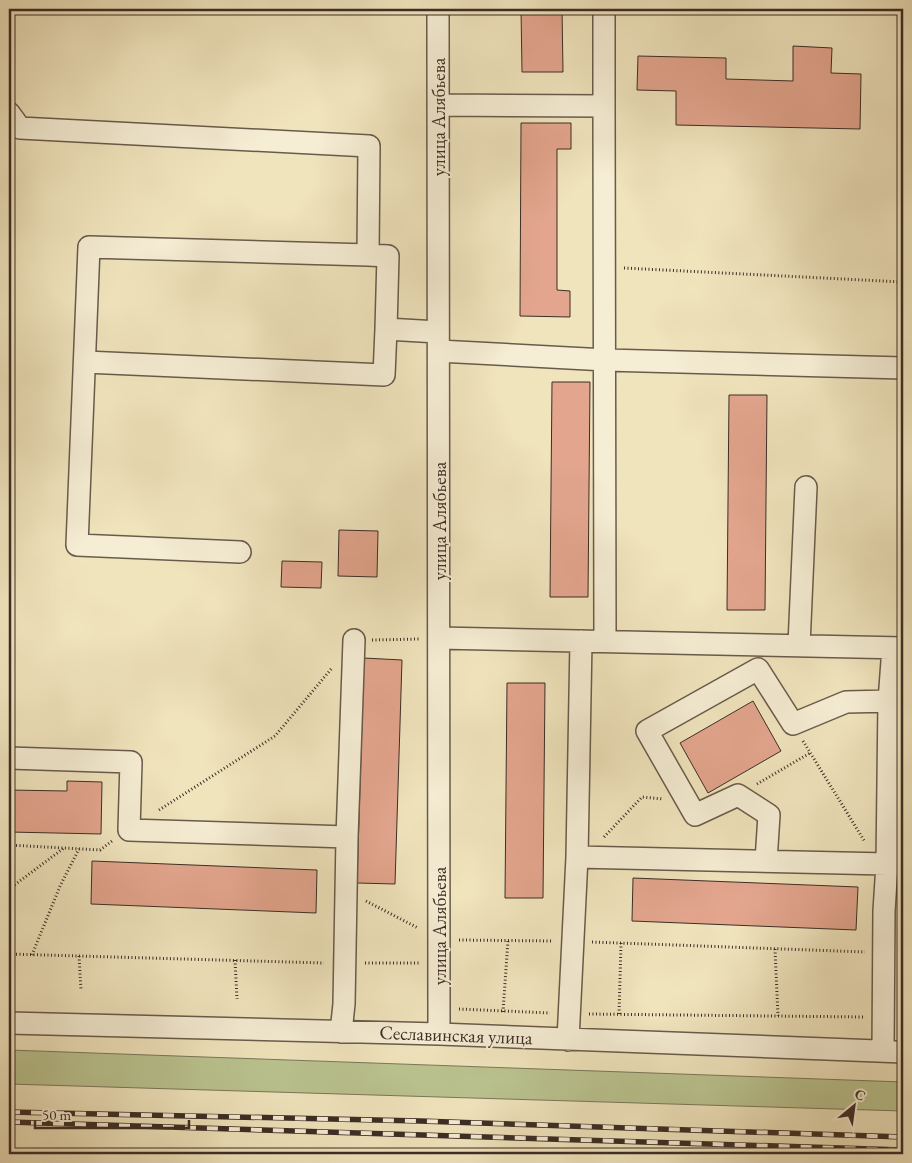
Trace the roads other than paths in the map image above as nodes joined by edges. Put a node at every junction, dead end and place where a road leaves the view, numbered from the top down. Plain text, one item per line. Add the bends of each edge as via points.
1 (438, 9) edge
2 (604, 9) edge
3 (438, 105) junction
4 (604, 106) junction
5 (9, 112) edge
6 (368, 255) junction
7 (386, 329) junction
8 (439, 342) junction
9 (606, 360) junction
10 (85, 362) junction
11 (903, 368) edge
12 (806, 487) dead end
13 (240, 552) dead end
14 (439, 638) junction
15 (354, 640) road end
16 (581, 641) junction
17 (605, 641) junction
18 (799, 645) junction
19 (898, 648) edge
20 (889, 701) junction
21 (9, 758) edge
22 (347, 837) junction
23 (582, 857) junction
24 (766, 862) junction
25 (882, 864) junction
26 (9, 1023) edge
27 (341, 1032) junction
28 (439, 1034) junction
29 (568, 1040) junction
30 (893, 1052) edge

1 - 3 street, улица Алябьева
2 - 4 street
3 - 4 street
3 - 8 street, улица Алябьева
4 - 9 street
5 - 6 street via 20,128 369,146
6 - 7 street via 388,256
6 - 10 street via 89,247
7 - 8 street
7 - 10 street via 384,375
8 - 9 street
8 - 14 street, улица Алябьева
9 - 11 street
9 - 17 street
10 - 13 street via 77,545
12 - 18 street
14 - 16 street
14 - 28 street, улица Алябьева
15 - 22 street
16 - 17 street
16 - 23 street
17 - 18 street
18 - 19 street
19 - 20 street
20 - 24 street via 846,702 793,724 758,669 648,731 695,815 738,795 770,815
20 - 25 street
21 - 22 street via 132,762 129,830
22 - 27 street
23 - 24 street
23 - 29 street via 573,941
24 - 25 street
25 - 30 street via 883,1017
26 - 27 street, Сеславинская улица
27 - 28 street, Сеславинская улица
28 - 29 street, Сеславинская улица
29 - 30 street, Сеславинская улица

